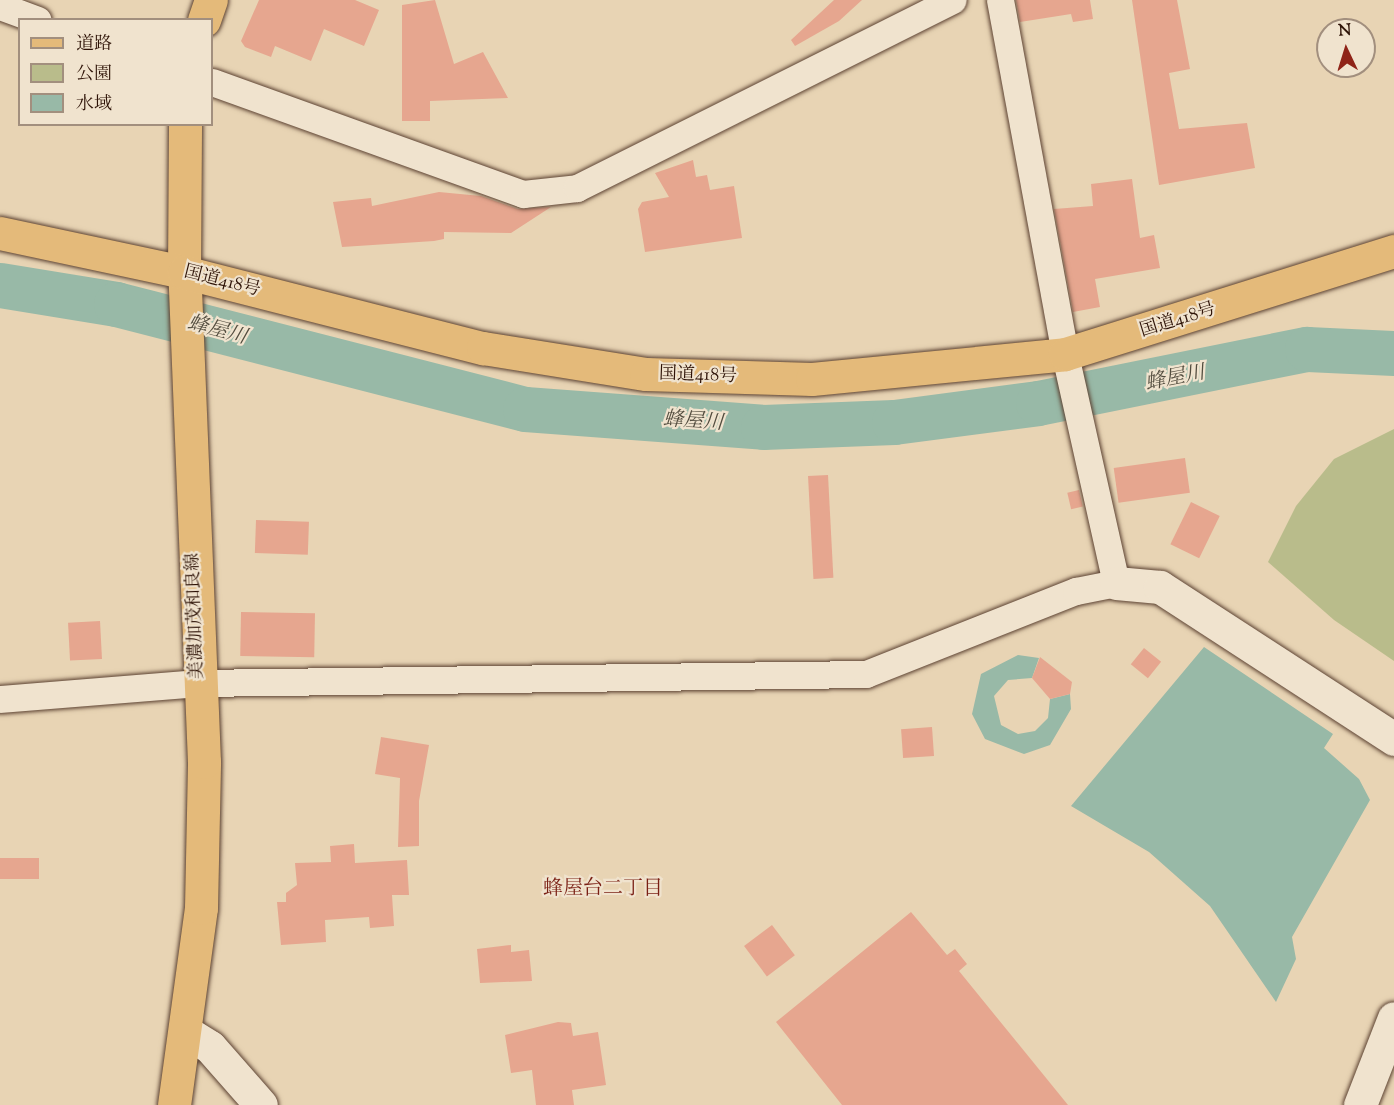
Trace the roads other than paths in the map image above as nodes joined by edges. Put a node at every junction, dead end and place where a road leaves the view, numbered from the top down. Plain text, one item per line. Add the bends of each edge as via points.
1 (211, 0) edge
2 (953, 0) edge
3 (1000, 0) edge
4 (0, 6) edge
5 (33, 18) edge
6 (205, 18) edge
7 (213, 82) edge
8 (184, 126) edge
9 (0, 233) edge
10 (1394, 251) edge
11 (184, 272) junction
12 (1065, 354) junction
13 (1116, 583) junction
14 (197, 683) junction
15 (0, 699) edge
16 (1394, 739) edge
17 (1394, 1018) edge
18 (186, 1032) junction
19 (174, 1105) edge
20 (261, 1105) edge
21 (1360, 1105) edge

1 - 6 main road
2 - 7 street via 587,183 523,194
3 - 12 street
4 - 5 street
8 - 11 main road, 美濃加茂和良線
9 - 11 main road, 国道418号
10 - 12 main road, 国道418号
11 - 12 main road, 国道418号 via 483,348 646,374 812,379
11 - 14 main road, 美濃加茂和良線
12 - 13 street
13 - 14 street via 1076,591 866,674
13 - 16 street via 1160,587
14 - 15 street
14 - 18 main road, 美濃加茂和良線 via 204,762 201,908
17 - 21 street
18 - 19 main road, 美濃加茂和良線
18 - 20 street via 210,1047

